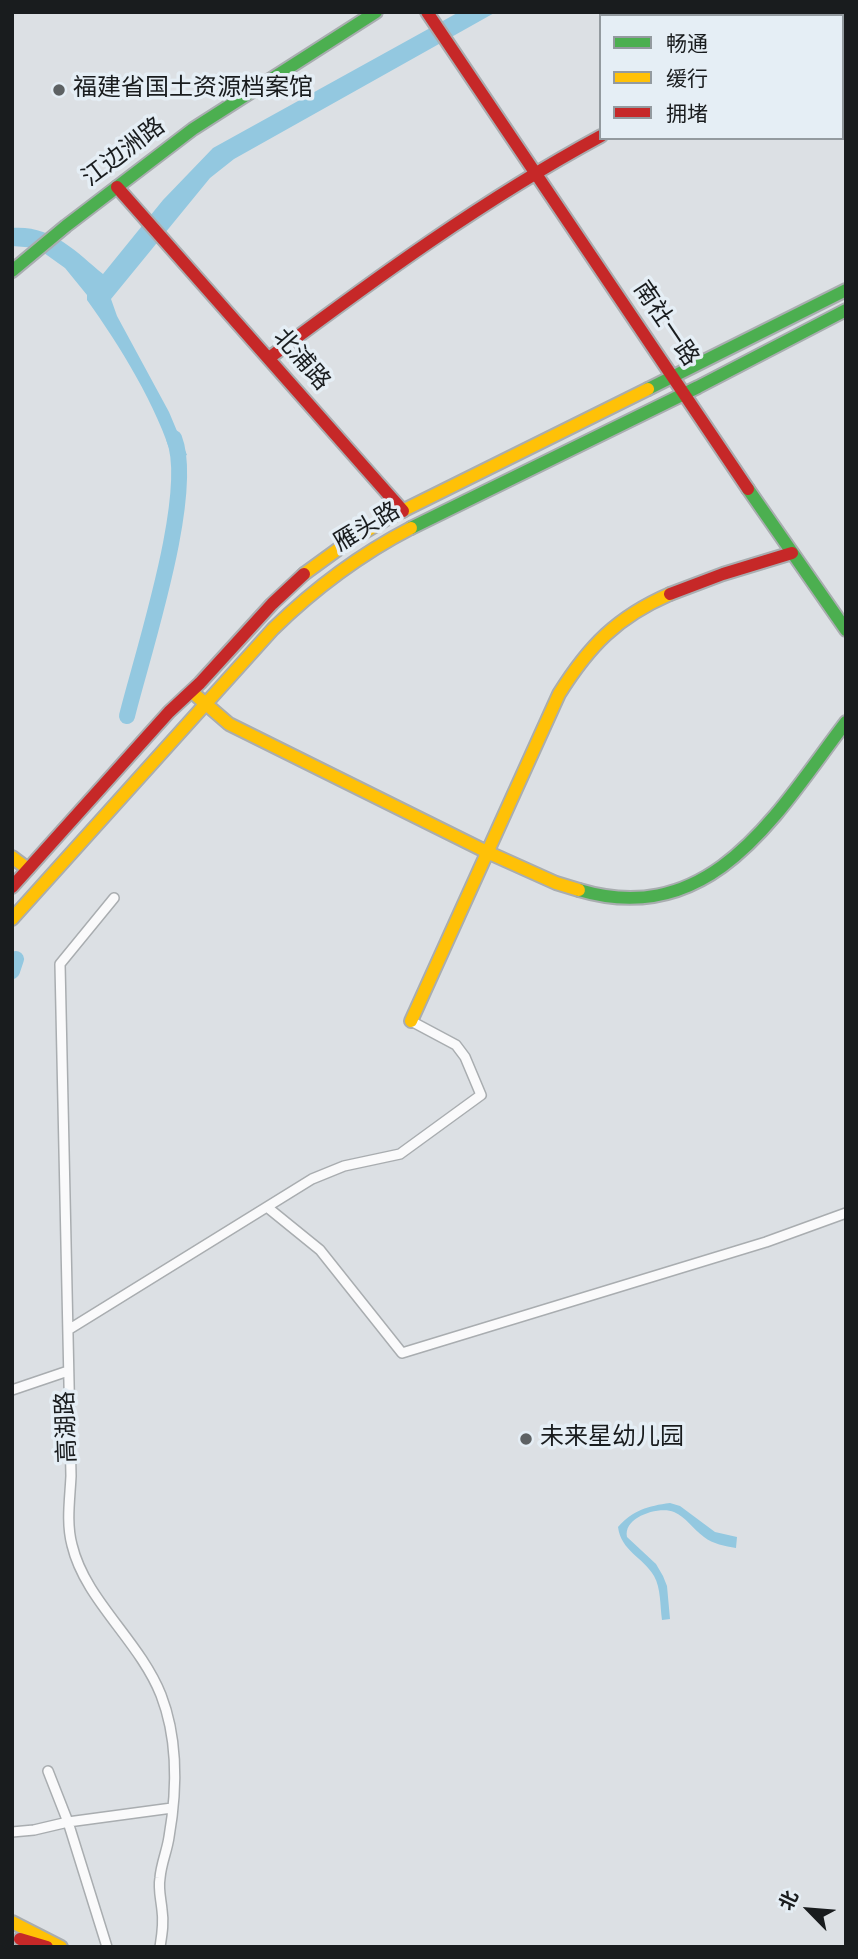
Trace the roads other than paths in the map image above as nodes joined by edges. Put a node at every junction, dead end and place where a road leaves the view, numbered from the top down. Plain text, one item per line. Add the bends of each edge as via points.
1 (376, 12) edge
2 (427, 12) edge
3 (599, 137) edge
4 (533, 172) junction
5 (117, 187) junction
6 (12, 271) edge
7 (846, 290) edge
8 (846, 310) edge
9 (269, 358) junction
10 (674, 377) junction
11 (684, 394) junction
12 (403, 511) junction
13 (792, 553) junction
14 (846, 630) edge
15 (192, 692) junction
16 (205, 703) junction
17 (846, 722) edge
18 (487, 852) junction
19 (12, 857) edge
20 (28, 869) junction
21 (12, 887) edge
22 (114, 898) dead end
23 (12, 919) edge
24 (411, 1021) joint
25 (267, 1207) junction
26 (846, 1213) edge
27 (68, 1330) junction
28 (68, 1371) junction
29 (12, 1390) edge
30 (48, 1771) dead end
31 (172, 1808) junction
32 (68, 1822) junction
33 (12, 1832) edge
34 (12, 1922) edge
35 (16, 1938) edge
36 (35, 1947) edge
37 (47, 1947) edge
38 (61, 1947) edge
39 (107, 1947) edge
40 (160, 1947) edge

1 - 5 main road, 江边洲路 via 194,129
2 - 4 main road, 南社一路
3 - 4 main road
4 - 9 main road via 399,261
4 - 10 main road, 南社一路
5 - 6 main road, 江边洲路
5 - 9 main road, 北浦路
7 - 10 main road, 雁头路
8 - 11 main road, 雁头路
9 - 12 main road, 北浦路
10 - 11 main road, 南社一路
10 - 12 main road, 雁头路
11 - 13 main road, 南社一路
11 - 16 main road, 雁头路 via 356,558 290,611
12 - 15 main road, 雁头路 via 353,538 288,588
13 - 14 main road, 南社一路
13 - 18 main road via 655,599 596,642 564,684
15 - 16 main road
15 - 20 main road, 雁头路
16 - 18 main road via 229,724
16 - 23 main road, 雁头路
17 - 18 main road via 758,837 721,869 693,884 652,896 612,897 556,883
18 - 24 main road
19 - 20 main road
20 - 21 main road, 雁头路
22 - 27 street, 高湖路 via 60,964
24 - 25 street via 456,1045 481,1095 400,1154 334,1169
25 - 26 street via 320,1250 402,1353 766,1242
25 - 27 street
27 - 28 street, 高湖路
28 - 29 street
28 - 31 street, 高湖路 via 72,1547 89,1587 135,1647 160,1693 173,1742
30 - 32 street
31 - 32 street
31 - 40 street, 高湖路 via 160,1878
32 - 33 street
32 - 39 street
34 - 38 main road
35 - 36 main road
35 - 37 main road

